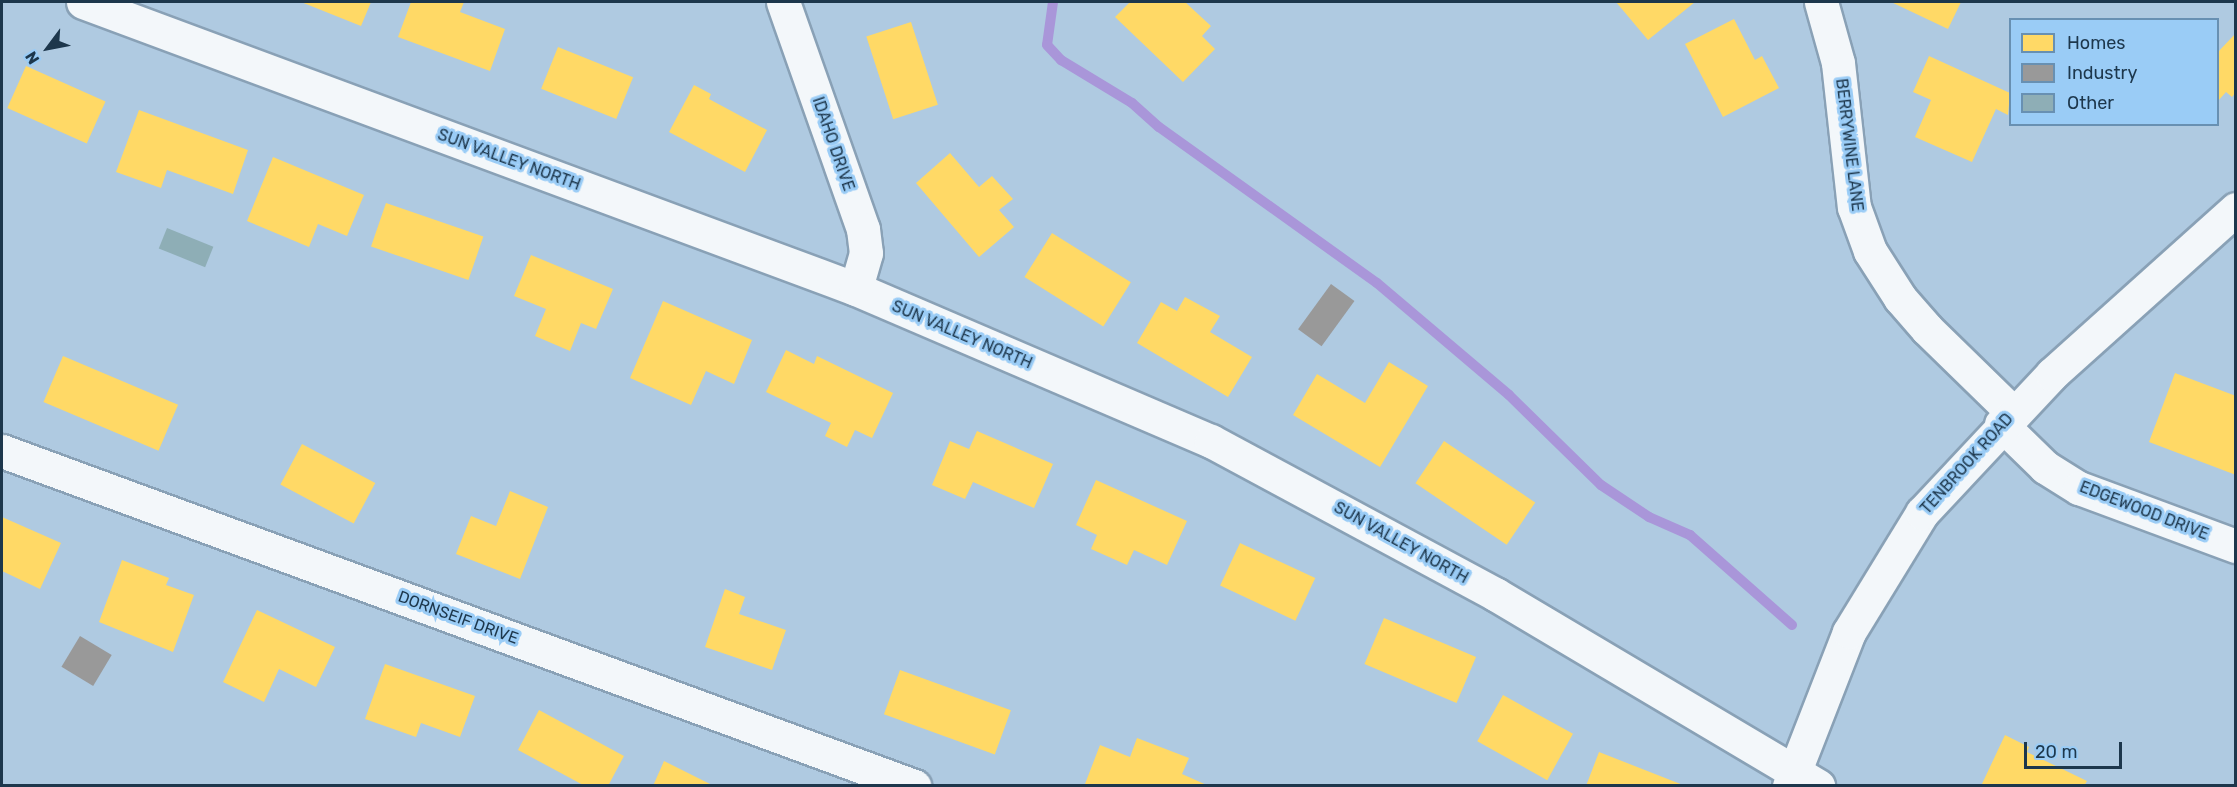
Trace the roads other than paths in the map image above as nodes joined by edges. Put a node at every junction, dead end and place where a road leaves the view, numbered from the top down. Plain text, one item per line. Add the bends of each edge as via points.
1 (83, 2) edge
2 (783, 2) edge
3 (1821, 2) edge
4 (2235, 209) edge
5 (856, 289) junction
6 (2007, 419) junction
7 (2, 451) edge
8 (2235, 546) edge
9 (1800, 781) edge
10 (914, 786) edge

1 - 5 street, SUN VALLEY NORTH
2 - 5 street, IDAHO DRIVE via 863,229 866,253
3 - 6 street, BERRYWINE LANE via 1838,63 1854,207 1870,251 1900,298
4 - 6 street, TENBROOK ROAD
5 - 9 street, SUN VALLEY NORTH via 1221,447 1495,594
6 - 8 street, EDGEWOOD DRIVE via 2045,467 2079,488
6 - 9 street, TENBROOK ROAD via 1922,513 1866,602 1836,662
7 - 10 street, DORNSEIF DRIVE

